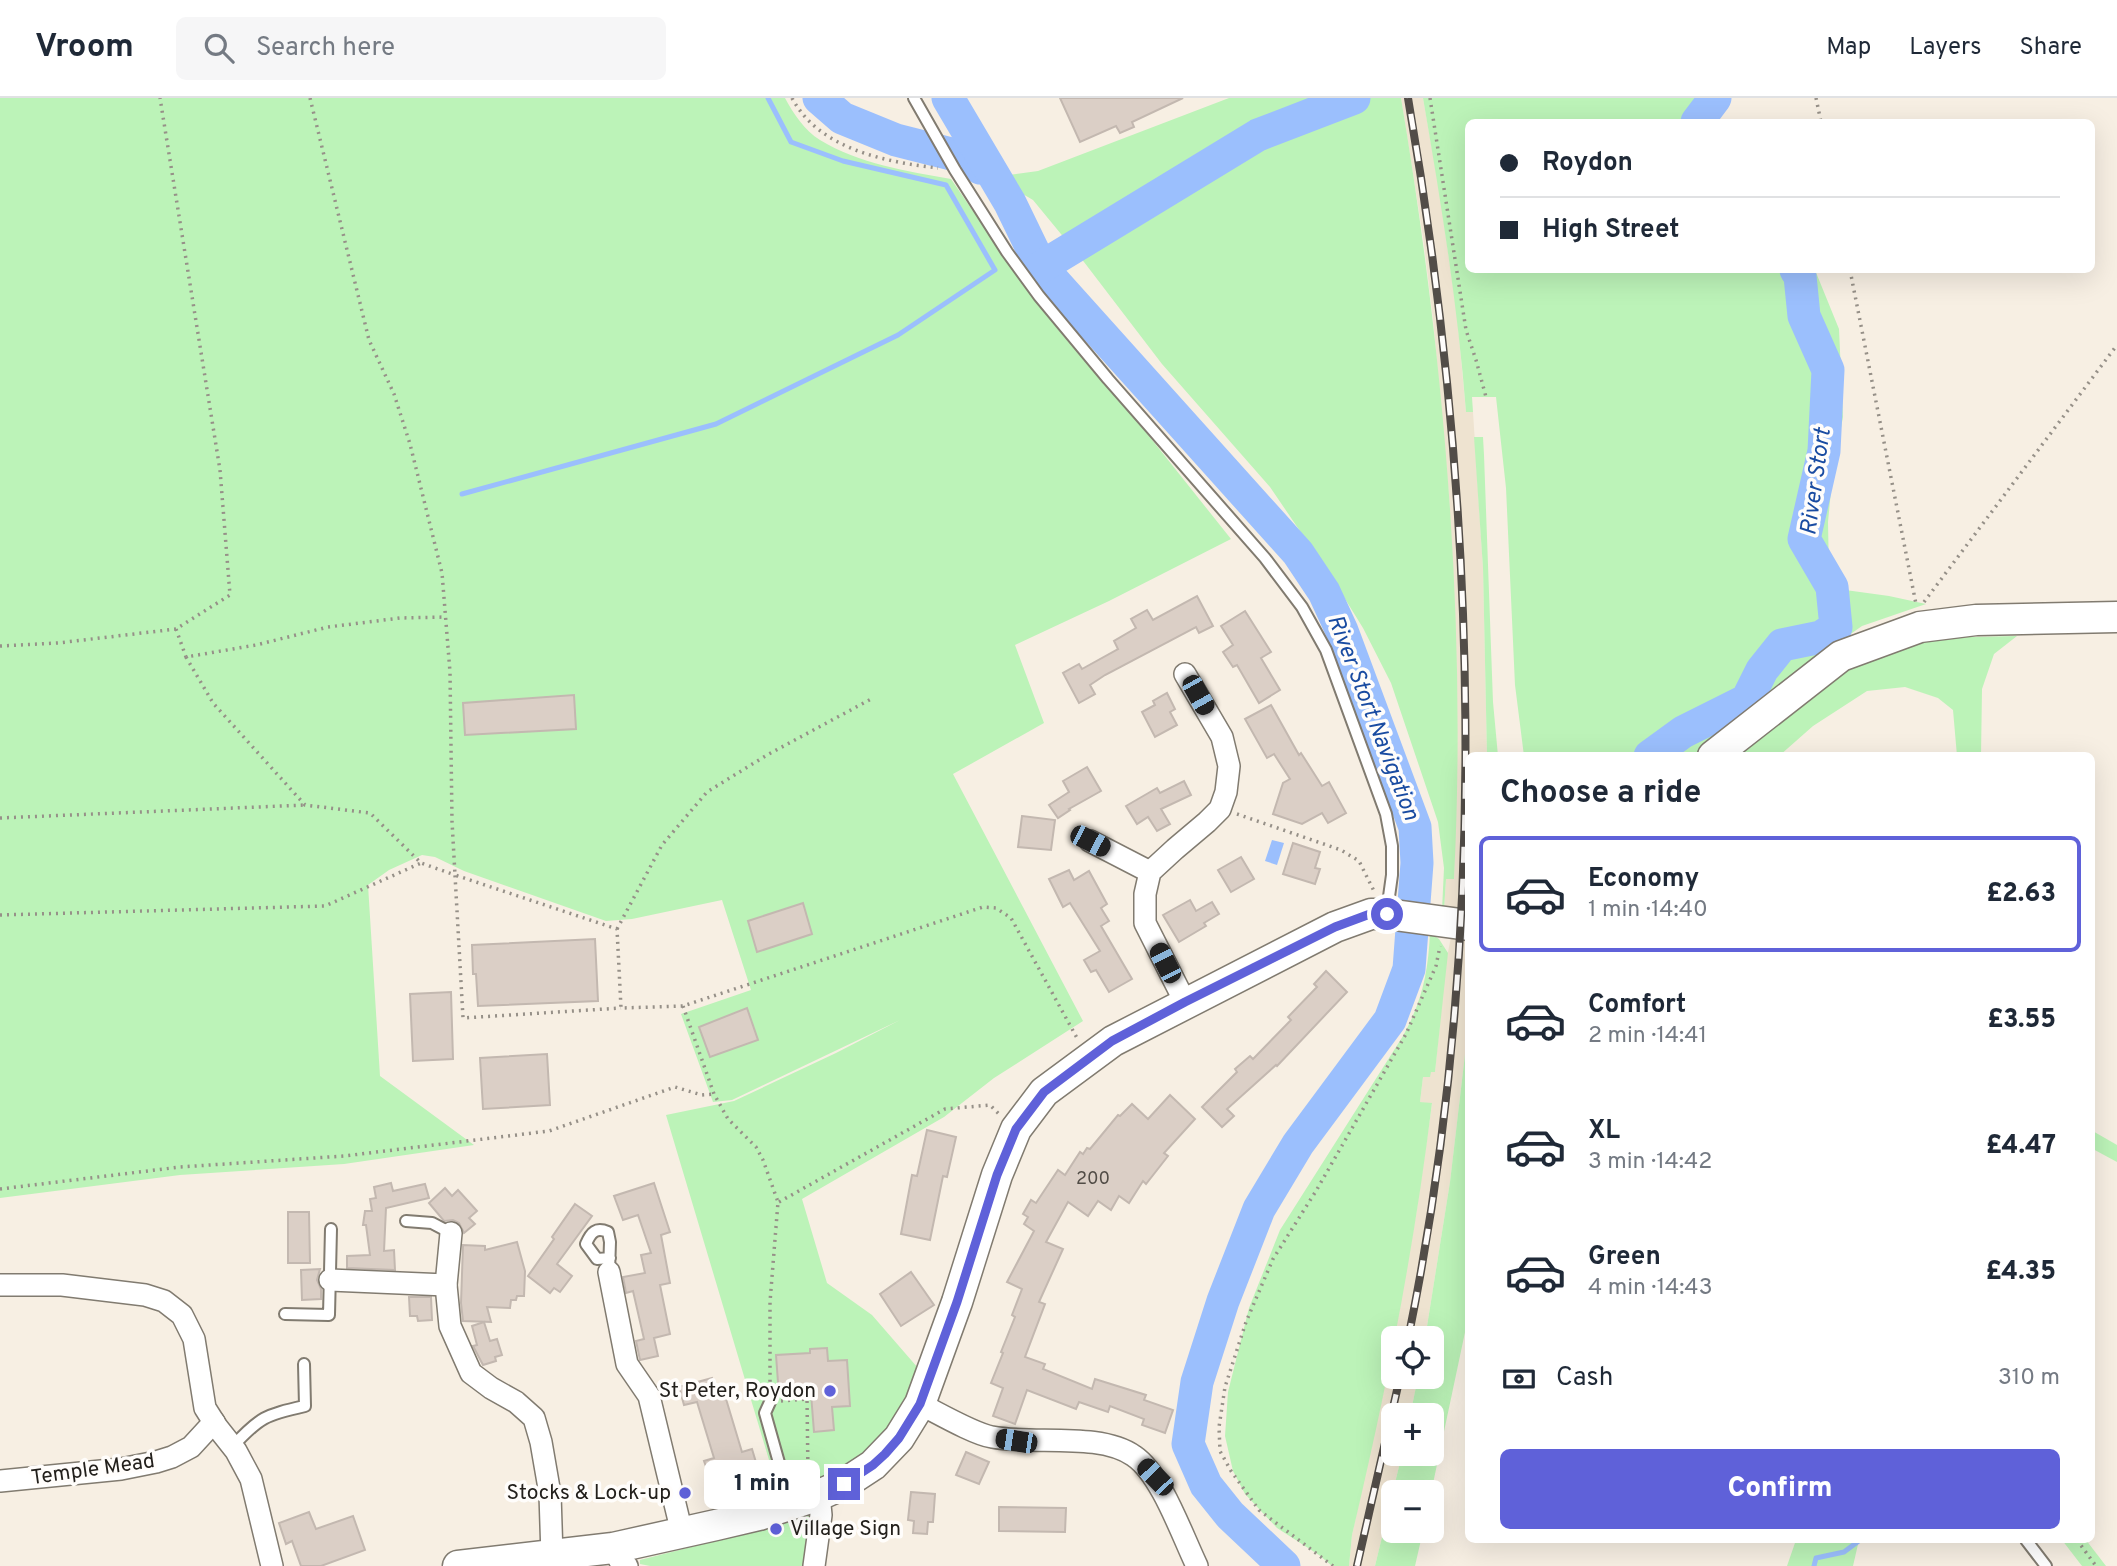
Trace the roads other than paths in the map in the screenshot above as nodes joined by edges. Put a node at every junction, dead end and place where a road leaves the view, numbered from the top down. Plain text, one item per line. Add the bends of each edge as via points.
1 (914, 98) edge
2 (2117, 617) edge
3 (1185, 674) dead end
4 (1718, 752) edge
5 (1090, 841) dead end
6 (1150, 872) junction
7 (1392, 914) junction
8 (1451, 923) edge
9 (1185, 1002) junction
10 (405, 1222) dead end
11 (331, 1229) dead end
12 (451, 1233) joint
13 (609, 1265) dead end
14 (330, 1280) junction
15 (0, 1285) edge
16 (446, 1285) junction
17 (285, 1314) dead end
18 (304, 1364) dead end
19 (770, 1402) road end
20 (920, 1404) junction
21 (214, 1422) junction
22 (233, 1447) junction
23 (0, 1481) edge
24 (807, 1499) junction
25 (682, 1533) junction
26 (2028, 1543) edge
27 (620, 1557) edge
28 (552, 1561) edge
29 (502, 1564) edge
30 (272, 1566) edge
31 (458, 1566) edge
32 (814, 1566) edge
33 (1197, 1566) edge
34 (2046, 1566) edge

1 - 7 lane via 955,170 1039,296 1302,607 1325,650 1386,814 1392,846
2 - 4 main road via 1976,620 1920,627 1841,656
3 - 6 street via 1222,737 1230,766 1226,792 1207,822
5 - 6 street
6 - 9 street via 1145,923
7 - 8 main road
7 - 9 main road via 1370,914 1335,927
9 - 20 main road via 1088,1058 1044,1092 1016,1129
10 - 12 lane via 432,1223
11 - 14 lane
12 - 16 street
13 - 25 street via 627,1364 649,1396
14 - 16 street
14 - 17 lane via 329,1315
15 - 21 street via 62,1285 145,1294 164,1301 182,1315 194,1339 205,1408
16 - 28 street via 450,1326 471,1373 534,1418 550,1494
18 - 22 lane via 305,1406 255,1423
19 - 24 lane via 765,1413 785,1484
20 - 24 main road via 899,1438 873,1465 844,1484
20 - 33 street via 988,1437 1088,1442 1135,1456 1155,1477
21 - 22 street
21 - 23 street, Temple Mead via 191,1447 156,1462
22 - 30 street via 251,1479
24 - 25 main road
24 - 32 street via 821,1516
25 - 27 main road
26 - 34 lane
27 - 28 main road
28 - 29 main road
29 - 31 main road

